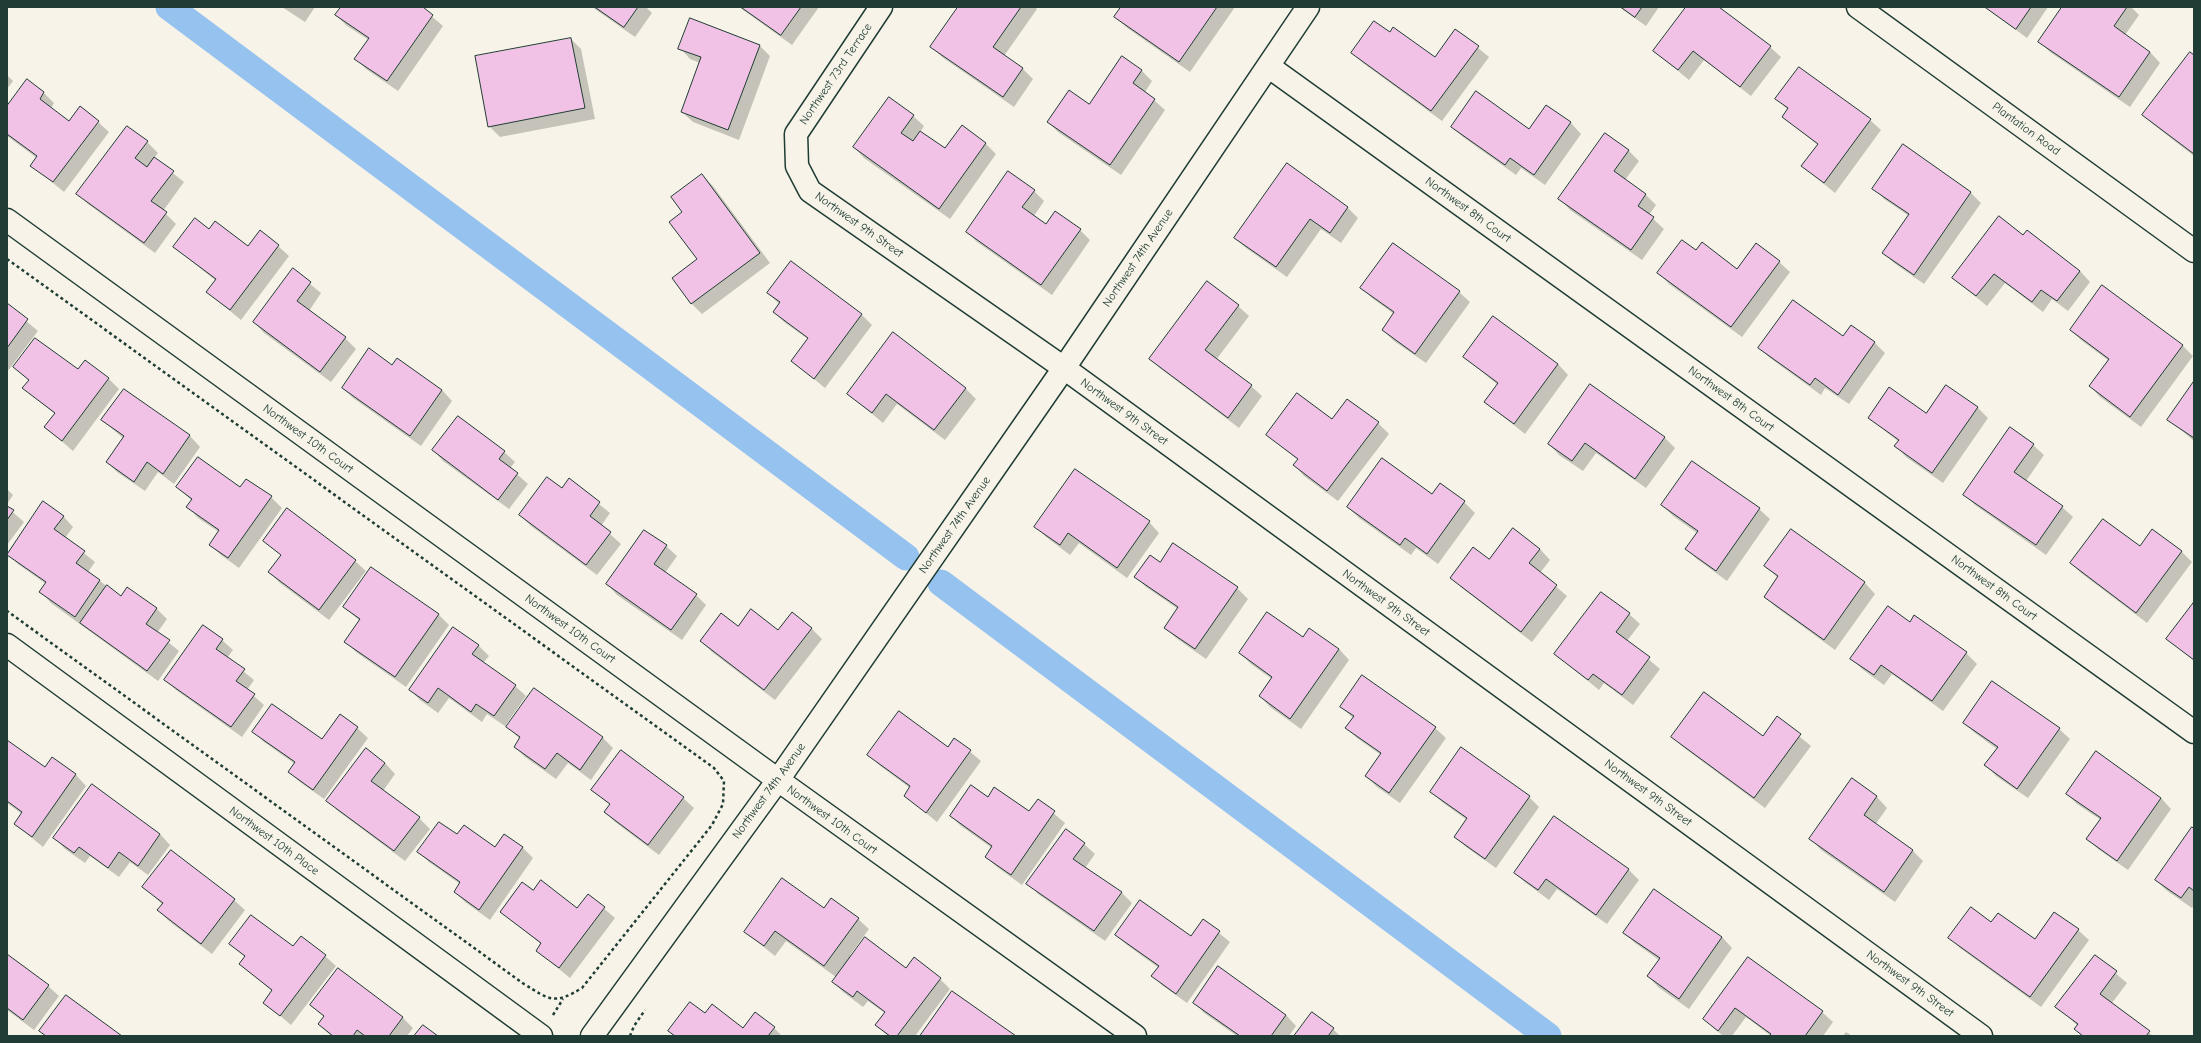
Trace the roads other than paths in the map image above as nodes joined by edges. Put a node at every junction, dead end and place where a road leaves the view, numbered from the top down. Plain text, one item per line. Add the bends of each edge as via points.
1 (881, 7) edge
2 (1308, 7) edge
3 (1858, 7) edge
4 (1268, 66) junction
5 (797, 166) joint
6 (7, 220) edge
7 (2194, 251) edge
8 (1064, 368) junction
9 (7, 645) edge
10 (2194, 732) edge
11 (778, 780) junction
12 (541, 1036) edge
13 (592, 1036) edge
14 (1135, 1036) edge
15 (1981, 1036) edge

1 - 5 street, Northwest 73rd Terrace via 796,134
2 - 4 street, Northwest 74th Avenue
3 - 7 street, Plantation Road
4 - 8 street, Northwest 74th Avenue
4 - 10 street, Northwest 8th Court
5 - 8 street, Northwest 9th Street via 810,191
6 - 11 street, Northwest 10th Court
8 - 11 street, Northwest 74th Avenue
8 - 15 street, Northwest 9th Street
9 - 12 street, Northwest 10th Place
11 - 13 street, Northwest 74th Avenue
11 - 14 street, Northwest 10th Court

